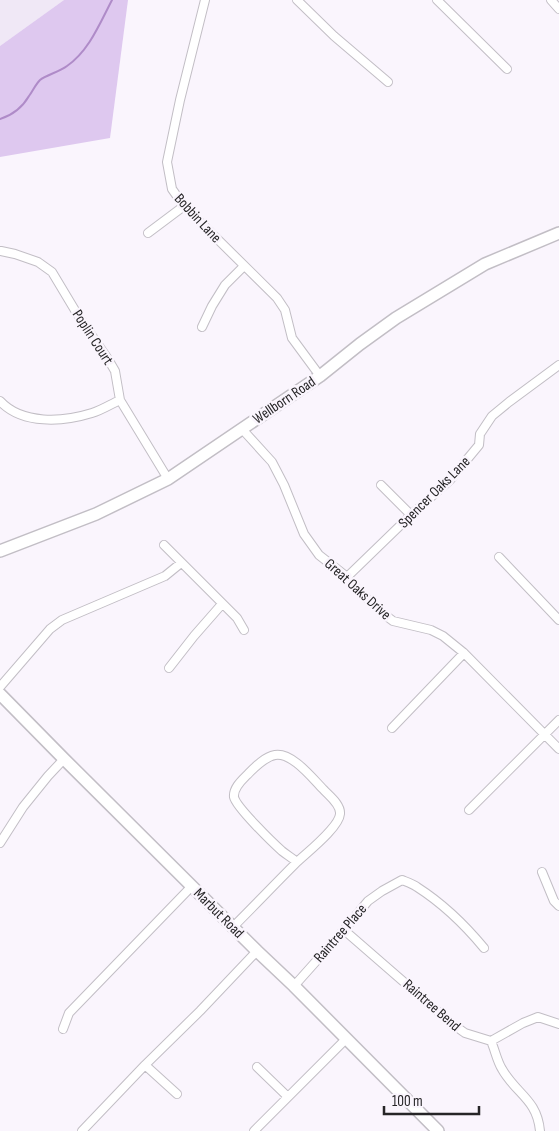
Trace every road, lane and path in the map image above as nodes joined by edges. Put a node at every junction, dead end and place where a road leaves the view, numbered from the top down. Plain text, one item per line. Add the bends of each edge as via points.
1 (205, 0) edge
2 (297, 0) edge
3 (437, 0) edge
4 (551, 0) edge
5 (559, 9) edge
6 (507, 68) dead end
7 (388, 82) dead end
8 (184, 206) junction
9 (148, 233) dead end
10 (559, 233) edge
11 (1, 251) edge
12 (244, 266) junction
13 (202, 326) dead end
14 (559, 365) edge
15 (320, 376) junction
16 (120, 400) junction
17 (0, 401) edge
18 (242, 429) junction
19 (168, 479) junction
20 (381, 485) dead end
21 (411, 515) junction
22 (164, 545) dead end
23 (0, 551) edge
24 (499, 557) dead end
25 (181, 563) junction
26 (347, 577) junction
27 (222, 604) junction
28 (559, 620) edge
29 (244, 630) dead end
30 (464, 653) junction
31 (169, 668) dead end
32 (0, 687) edge
33 (0, 694) edge
34 (559, 720) edge
35 (392, 728) dead end
36 (545, 735) junction
37 (559, 749) edge
38 (64, 759) junction
39 (469, 810) dead end
40 (0, 843) edge
41 (297, 862) junction
42 (542, 872) dead end
43 (192, 886) junction
44 (559, 906) edge
45 (233, 927) junction
46 (344, 930) junction
47 (484, 948) dead end
48 (258, 951) junction
49 (294, 986) junction
50 (559, 1024) edge
51 (63, 1029) dead end
52 (346, 1039) junction
53 (491, 1040) junction
54 (145, 1065) junction
55 (256, 1066) dead end
56 (177, 1094) dead end
57 (288, 1096) junction
58 (82, 1131) edge
59 (254, 1131) edge
60 (438, 1131) edge
61 (540, 1131) edge

1 - 8 street, Bobbin Lane via 167,162 172,189
2 - 7 street
3 - 6 street
4 - 5 street
8 - 9 street
8 - 12 street, Bobbin Lane
10 - 15 street, Wellborn Road via 485,264 463,277 396,318
11 - 16 street, Poplin Court via 38,262 52,272 115,371
12 - 13 street via 225,285
12 - 15 street, Bobbin Lane via 277,298 285,310 292,338
14 - 21 street, Spencer Oaks Lane via 492,416 480,434 479,445 450,480
15 - 18 street, Wellborn Road
16 - 17 street via 94,413 49,419 16,414
16 - 19 street, Poplin Court
18 - 19 street, Wellborn Road
18 - 26 street, Great Oaks Drive via 272,462 304,534 319,554
19 - 23 street, Wellborn Road via 96,514
20 - 21 street
21 - 26 street, Spencer Oaks Lane
22 - 25 street
24 - 28 street
25 - 27 street
25 - 32 street via 166,576 62,620 50,629
26 - 30 street, Great Oaks Drive via 394,621 431,630
27 - 29 street
27 - 31 street
30 - 35 street
30 - 36 street, Great Oaks Drive
33 - 38 street, Marbut Road
34 - 36 street
36 - 37 street, Great Oaks Drive
36 - 39 street
38 - 40 street via 23,807
38 - 43 street, Marbut Road
41 - 41 street via 334,826 339,808 291,759 274,755 248,774 235,789 234,797 241,810
41 - 45 street
42 - 44 street
43 - 45 street, Marbut Road
43 - 51 street via 69,1013
45 - 48 street, Marbut Road
46 - 47 street, Raintree Place via 368,901 402,880 433,898
46 - 49 street, Raintree Place
46 - 53 street, Raintree Bend via 464,1033
48 - 49 street, Marbut Road
48 - 54 street
49 - 52 street, Marbut Road
50 - 53 street via 538,1016
52 - 57 street
52 - 60 street, Marbut Road
53 - 61 street via 501,1068 535,1110
54 - 56 street
54 - 58 street
55 - 57 street
57 - 59 street

